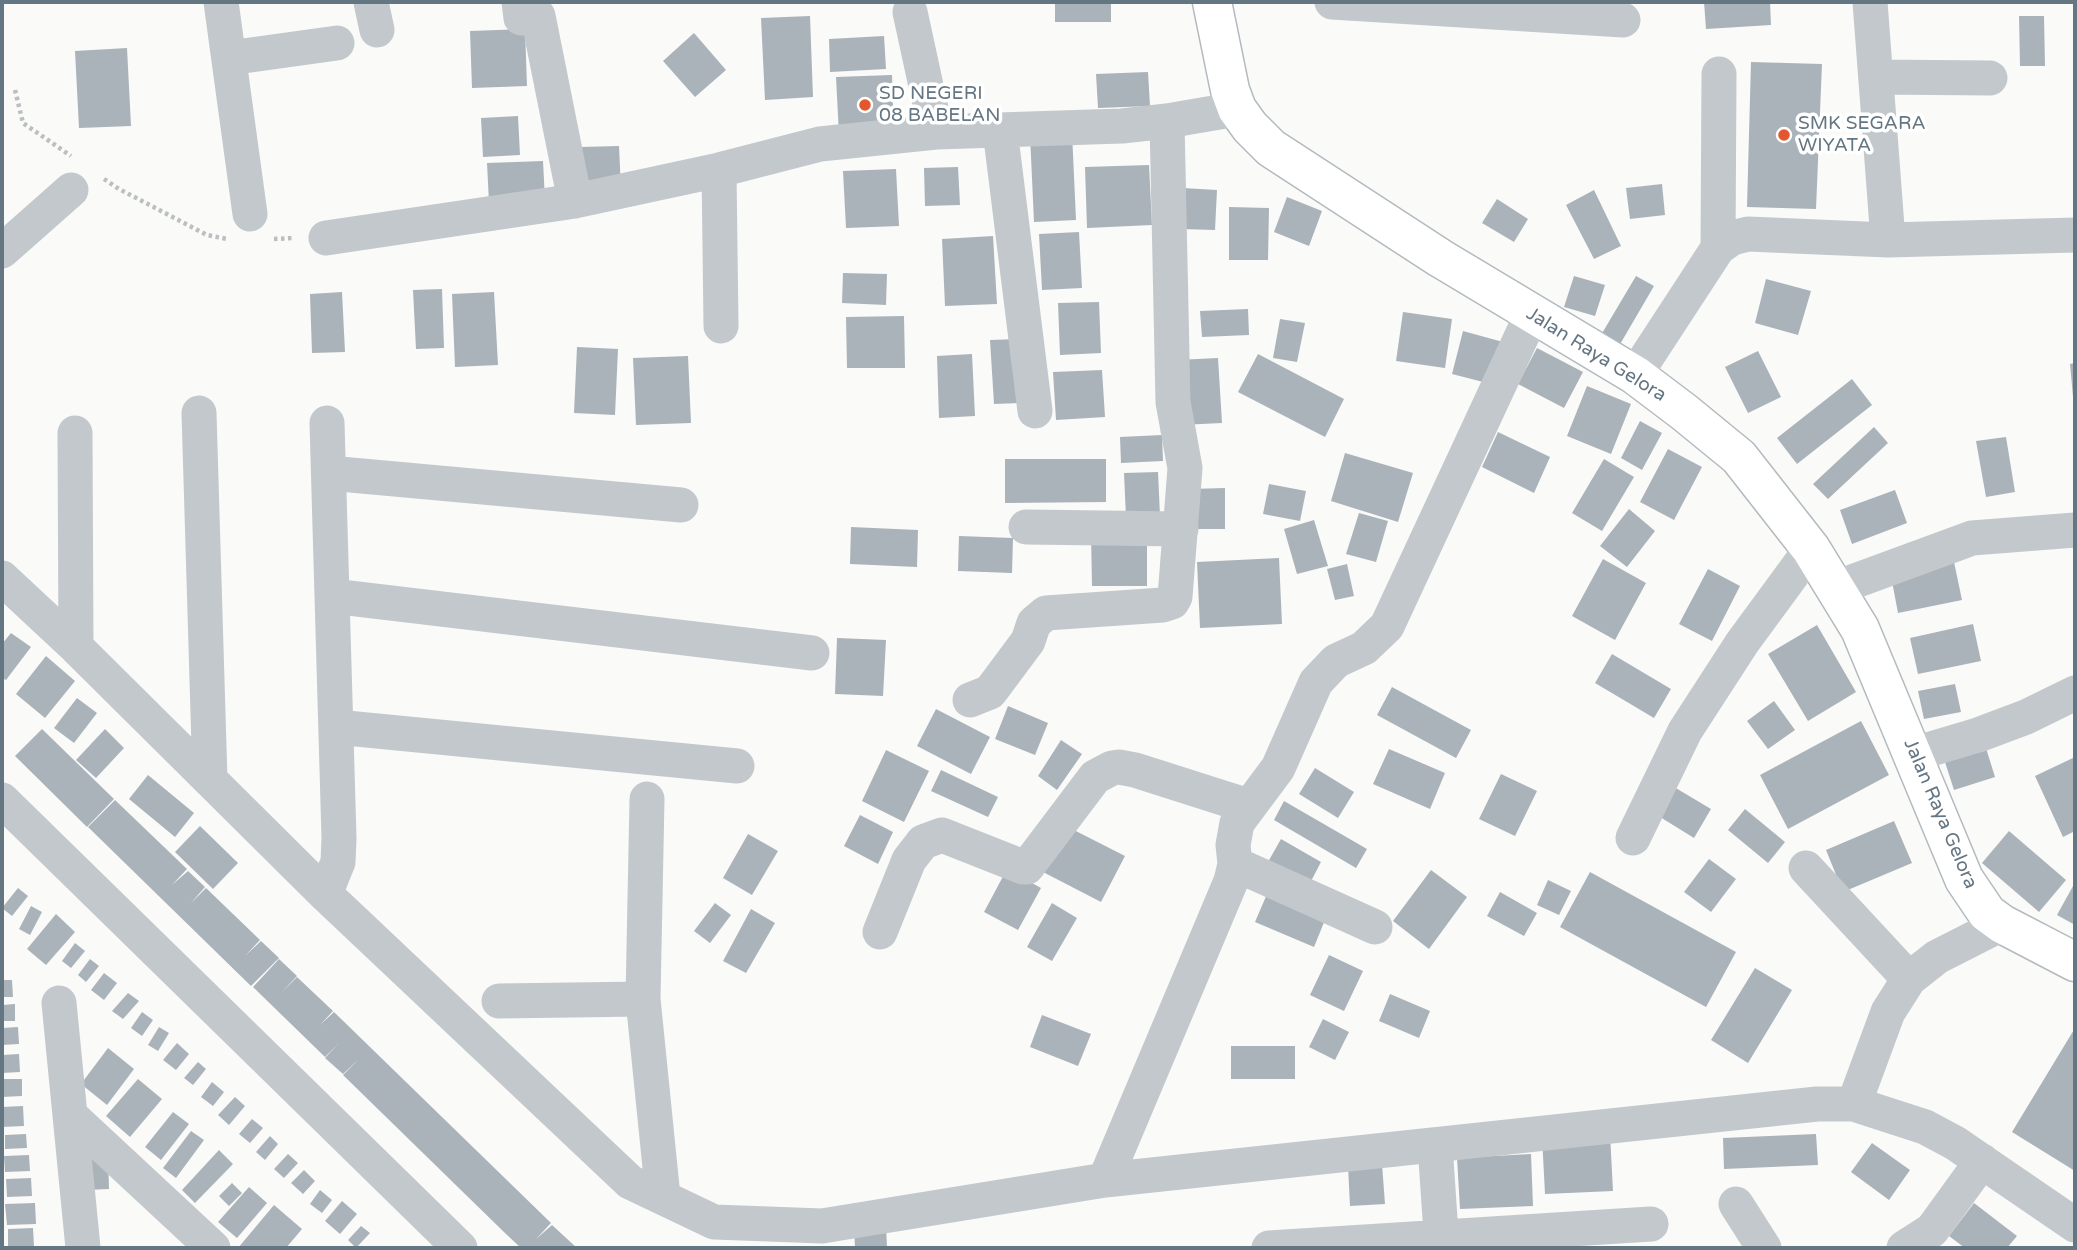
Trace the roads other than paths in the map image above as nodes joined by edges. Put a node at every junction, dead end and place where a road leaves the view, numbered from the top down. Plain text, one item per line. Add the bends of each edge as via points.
1 (222, 2) edge
2 (519, 2) edge
3 (1212, 2) edge
4 (1332, 2) edge
5 (1870, 2) edge
6 (910, 12) dead end
7 (1623, 20) dead end
8 (337, 43) dead end
9 (229, 58) junction
10 (1719, 74) dead end
11 (1876, 77) junction
12 (1990, 78) dead end
13 (1237, 109) junction
14 (1167, 121) junction
15 (1000, 130) junction
16 (936, 132) junction
17 (719, 170) junction
18 (81, 175) road end
19 (575, 201) junction
20 (250, 230) road end
21 (2075, 235) edge
22 (326, 238) road end
23 (1888, 240) junction
24 (1718, 248) junction
25 (2, 251) edge
26 (1532, 314) junction
27 (721, 326) dead end
28 (1636, 375) junction
29 (1035, 411) dead end
30 (199, 413) dead end
31 (327, 423) dead end
32 (75, 433) dead end
33 (329, 473) junction
34 (681, 505) dead end
35 (1026, 527) dead end
36 (1181, 530) junction
37 (2075, 530) edge
38 (1811, 549) junction
39 (2, 578) edge
40 (1836, 588) junction
41 (332, 596) junction
42 (76, 647) junction
43 (812, 653) dead end
44 (2075, 693) edge
45 (970, 700) dead end
46 (336, 727) junction
47 (1914, 754) junction
48 (737, 766) dead end
49 (210, 780) junction
50 (647, 799) dead end
51 (2, 800) edge
52 (1248, 806) junction
53 (1633, 838) dead end
54 (1235, 864) junction
55 (1806, 868) dead end
56 (325, 894) junction
57 (2002, 924) junction
58 (1375, 927) dead end
59 (880, 932) dead end
60 (2075, 962) edge
61 (1909, 979) junction
62 (643, 999) junction
63 (499, 1001) dead end
64 (60, 1003) dead end
65 (1854, 1104) junction
66 (71, 1116) junction
67 (1435, 1145) junction
68 (1982, 1161) junction
69 (1105, 1180) junction
70 (663, 1197) junction
71 (1737, 1204) dead end
72 (1651, 1224) dead end
73 (2075, 1225) edge
74 (1442, 1242) edge
75 (83, 1248) edge
76 (213, 1248) edge
77 (460, 1248) edge
78 (1269, 1248) edge
79 (1764, 1248) edge
80 (1904, 1248) edge

1 - 9 street
2 - 19 street via 521,18 538,16
3 - 13 street, Jalan Raya Gelora
4 - 7 street
5 - 11 street
6 - 16 street
8 - 9 street
9 - 20 street
10 - 24 street
11 - 12 street
11 - 23 street
13 - 14 street
13 - 26 street, Jalan Raya Gelora via 1271,148
14 - 15 street
14 - 36 street via 1173,402 1185,468
15 - 16 street
15 - 29 street
16 - 17 street via 820,144
17 - 19 street
17 - 27 street
18 - 25 street
19 - 22 street
21 - 23 street
23 - 24 street via 1748,234
24 - 28 street
26 - 28 street, Jalan Raya Gelora
26 - 52 street via 1387,626 1364,648 1336,661 1316,682 1278,768
28 - 38 street, Jalan Raya Gelora via 1739,457
30 - 49 street
31 - 33 street
32 - 42 street
33 - 34 street
33 - 41 street
35 - 36 street
36 - 45 street via 1172,602 1046,613 1034,623 1028,641 990,692
37 - 40 street via 1972,538
38 - 40 street, Jalan Raya Gelora
38 - 53 street via 1685,731
39 - 42 street
40 - 47 street, Jalan Raya Gelora via 1860,629
41 - 43 street
41 - 46 street
42 - 49 street
44 - 47 street via 2026,717
46 - 48 street
46 - 56 street via 338,862
47 - 57 street, Jalan Raya Gelora via 1964,879 1987,913
49 - 56 street
50 - 62 street
51 - 77 street
52 - 54 street via 1237,823
52 - 59 street via 1135,770 1112,768 1095,777 1027,867 942,835 923,842 909,860
54 - 58 street
54 - 69 street
55 - 61 street
56 - 70 street via 630,1182
57 - 60 street, Jalan Raya Gelora
57 - 61 street via 1937,957
61 - 65 street via 1888,1012
62 - 63 street
62 - 70 street
64 - 66 street
65 - 67 street via 1816,1104
65 - 68 street via 1925,1127
66 - 75 street
66 - 76 street
67 - 69 street
67 - 74 street
68 - 73 street
68 - 80 street via 1932,1230
69 - 70 street via 822,1226 713,1222
71 - 79 street
72 - 74 street
74 - 78 street

